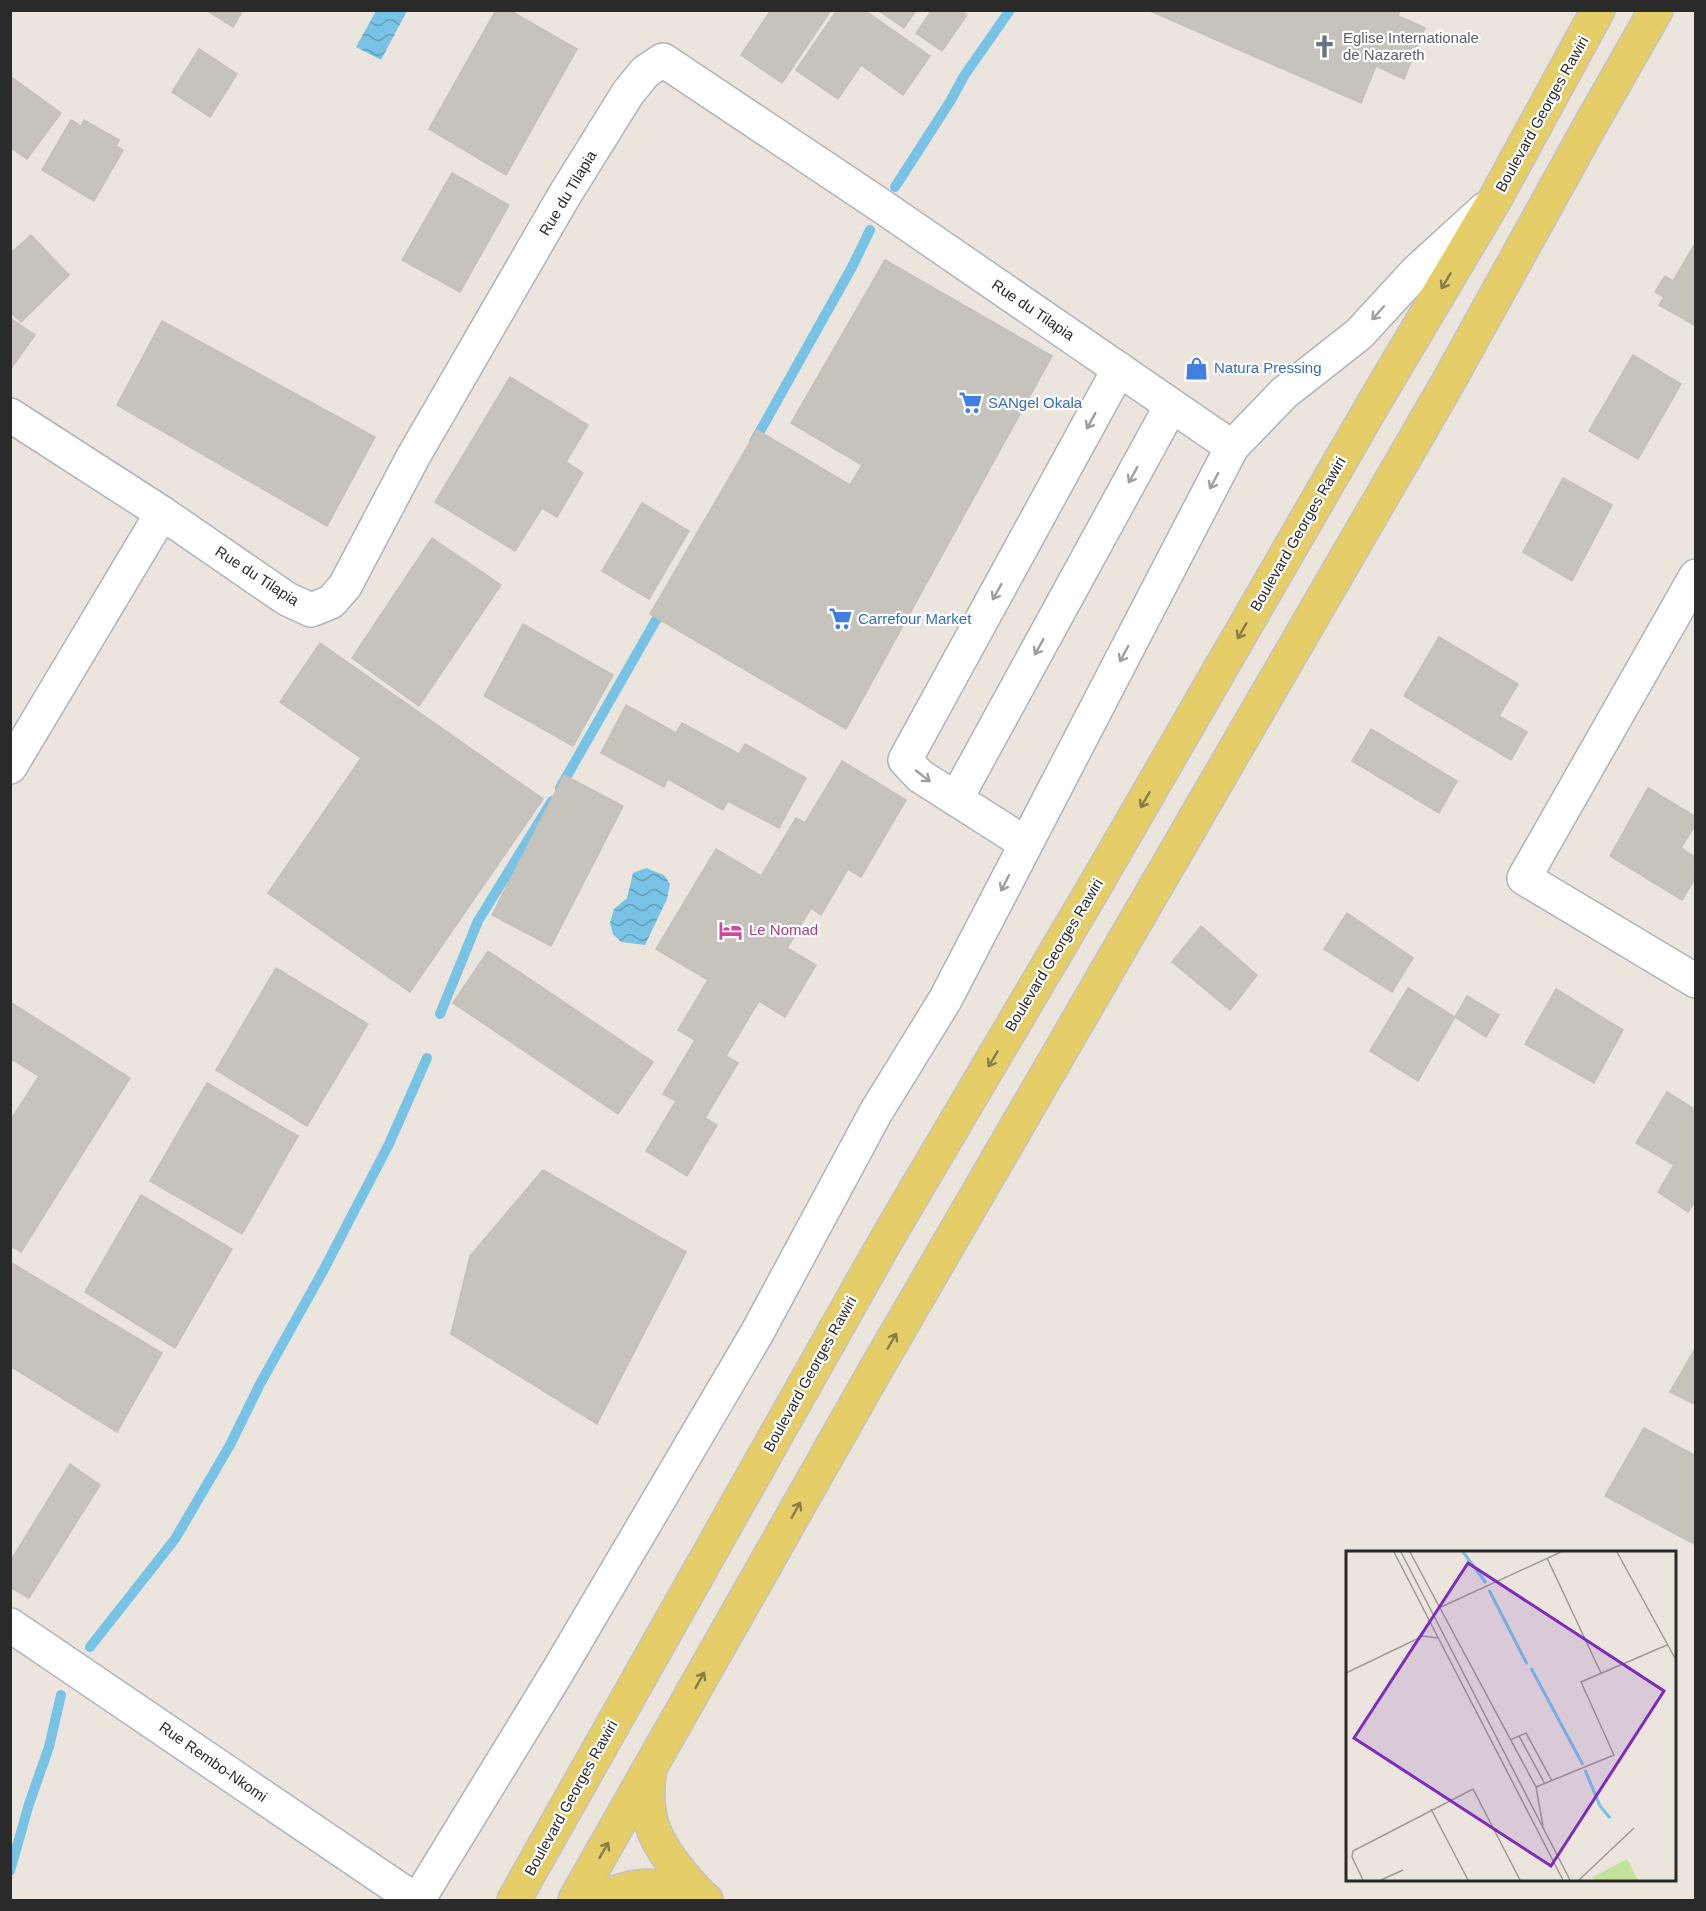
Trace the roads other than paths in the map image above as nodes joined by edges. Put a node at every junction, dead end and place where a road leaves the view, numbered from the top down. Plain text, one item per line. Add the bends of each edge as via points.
1 (1598, 10) edge
2 (1656, 10) edge
3 (1495, 199) junction
4 (1119, 369) junction
5 (1171, 406) junction
6 (10, 415) edge
7 (1232, 447) junction
8 (162, 513) junction
9 (1695, 576) edge
10 (10, 766) edge
11 (956, 799) junction
12 (1025, 843) junction
13 (1695, 981) edge
14 (10, 1625) edge
15 (650, 1769) junction
16 (417, 1900) edge
17 (514, 1900) edge
18 (575, 1900) edge
19 (600, 1900) edge
20 (705, 1900) edge

1 - 3 main road, Boulevard Georges Rawiri
15 -> 2 main road via 875,1371 1446,386
3 -> 7 street via 1416,271 1359,334 1284,393
3 -> 17 main road, Boulevard Georges Rawiri via 885,1242
4 - 5 street, Rue du Tilapia
4 - 8 street, Rue du Tilapia via 663,60 645,72 628,93 570,187 413,457 345,586 331,602 311,610 288,599
4 -> 11 street via 905,760 920,776
5 - 7 street, Rue du Tilapia
5 -> 11 street
6 - 8 street, Rue du Tilapia
7 -> 12 street
8 - 10 street
9 - 13 street via 1524,878
11 - 12 street
12 -> 16 street via 945,999 876,1112 757,1333
14 - 16 street, Rue Rembo-Nkomi
18 -> 15 main road
15 - 20 main road via 649,1818 654,1835
19 - 20 main road via 648,1885 669,1887

